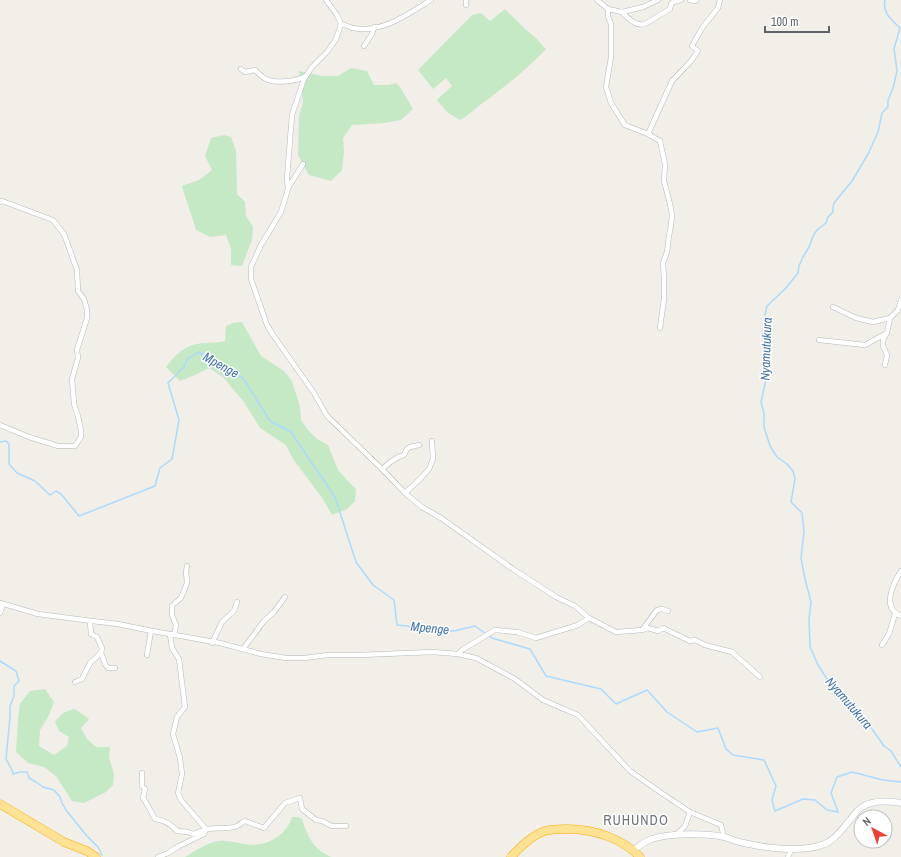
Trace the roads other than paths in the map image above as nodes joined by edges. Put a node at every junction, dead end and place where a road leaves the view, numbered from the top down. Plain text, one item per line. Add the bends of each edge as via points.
1 (326, 0) edge
2 (431, 0) edge
3 (597, 0) edge
4 (658, 0) edge
5 (682, 0) edge
6 (690, 0) edge
7 (697, 0) edge
8 (720, 0) edge
9 (608, 9) junction
10 (622, 12) junction
11 (341, 24) junction
12 (374, 27) junction
13 (364, 46) dead end
14 (241, 69) dead end
15 (306, 76) junction
16 (648, 134) junction
17 (303, 164) dead end
18 (288, 189) junction
19 (0, 202) edge
20 (901, 300) edge
21 (833, 307) dead end
22 (890, 318) junction
23 (660, 328) dead end
24 (887, 333) junction
25 (819, 340) dead end
26 (885, 365) dead end
27 (0, 425) edge
28 (432, 441) dead end
29 (419, 445) dead end
30 (382, 469) junction
31 (405, 493) junction
32 (187, 566) dead end
33 (901, 571) edge
34 (285, 597) dead end
35 (237, 602) dead end
36 (2, 604) edge
37 (668, 612) dead end
38 (0, 613) edge
39 (895, 614) junction
40 (901, 616) edge
41 (589, 618) junction
42 (90, 621) junction
43 (642, 630) junction
44 (151, 631) junction
45 (172, 635) junction
46 (212, 643) junction
47 (882, 645) dead end
48 (243, 649) junction
49 (101, 653) junction
50 (458, 654) junction
51 (147, 655) dead end
52 (115, 668) dead end
53 (760, 677) dead end
54 (75, 682) dead end
55 (142, 772) dead end
56 (901, 803) edge
57 (0, 804) edge
58 (690, 812) junction
59 (346, 826) dead end
60 (206, 829) junction
61 (676, 835) junction
62 (724, 837) junction
63 (634, 850) junction
64 (791, 850) junction
65 (96, 857) edge
66 (158, 857) edge
67 (511, 857) edge
68 (640, 857) edge
69 (788, 857) edge

1 - 11 street
2 - 12 street via 388,24
3 - 9 street
4 - 10 street
5 - 10 street via 673,2 670,9 642,25 628,19
6 - 7 street
8 - 16 street via 718,8 692,46 698,51 672,80
9 - 10 street
9 - 16 street via 611,24 611,57 606,87 611,103 624,125
11 - 12 street via 352,28
11 - 15 street via 336,39
12 - 13 street
14 - 15 street via 245,72 255,70 266,79 280,81 296,80
15 - 18 street via 292,115
16 - 23 street via 660,141 665,164 664,181 672,215 667,252 662,263 664,299
17 - 18 street
18 - 30 street via 281,212 251,267 251,279 267,325 327,416
19 - 27 street via 53,220 58,226 64,234 77,270 78,291 87,310 72,379 74,404 81,431 81,437 75,446 58,446
20 - 22 street via 898,310
21 - 22 street via 856,318 873,322
22 - 24 street
24 - 25 street via 865,345
24 - 26 street via 883,340 887,355
28 - 31 street via 429,469
29 - 30 street via 410,447 404,455
30 - 31 street
31 - 41 street via 513,569
32 - 45 street via 187,583 181,598 172,606 176,624
33 - 39 street via 890,596
34 - 48 street
35 - 46 street via 234,612 222,622
36 - 38 street
36 - 42 street via 38,614
37 - 43 street via 658,610
39 - 40 street
39 - 47 street via 889,634
41 - 43 street via 616,632
41 - 50 street via 536,638 517,632 495,630
42 - 44 street
42 - 49 street via 91,634 97,637 102,648
43 - 53 street via 648,628 658,631 663,628 690,641 695,640 732,652
44 - 45 street
44 - 51 street
45 - 46 street
45 - 60 street via 172,648 179,659 185,707 178,717 173,734 182,774 178,793
46 - 48 street
48 - 50 street via 267,655 298,658 433,652
49 - 52 street via 108,668
49 - 54 street via 90,663 82,679
50 - 58 street via 476,658 515,680 543,700 578,715 630,771
55 - 60 street via 142,786 145,789 143,798 155,819 171,824 177,831 193,834
56 - 64 main road via 887,801 863,806 835,838 811,848
57 - 65 highway via 64,842
58 - 61 street via 685,826
58 - 62 street via 721,825
59 - 60 street via 332,826 316,820 302,809 300,798 285,803 264,828 245,821 229,828
60 - 66 street via 204,834
61 - 62 main road
61 - 63 main road via 651,839
62 - 64 main road
63 - 67 highway via 620,841 594,832 558,829 545,831 528,840
63 - 68 highway
64 - 69 street

